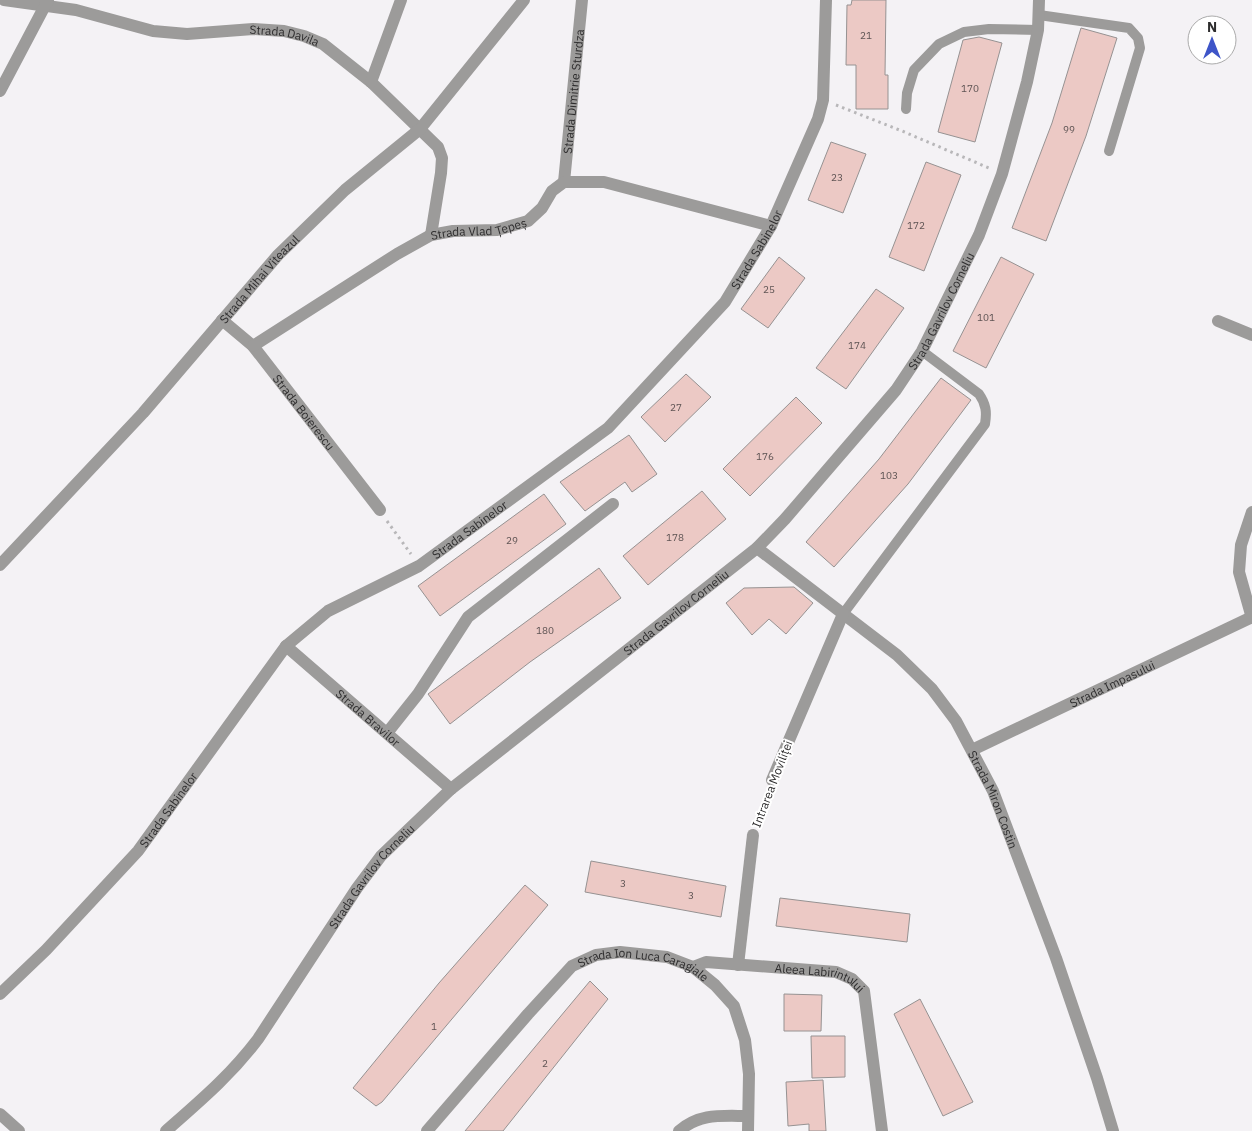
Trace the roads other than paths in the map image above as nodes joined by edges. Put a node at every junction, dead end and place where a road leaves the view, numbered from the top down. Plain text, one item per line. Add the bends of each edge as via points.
1 (4, 0) edge
2 (402, 0) edge
3 (524, 0) edge
4 (582, 0) edge
5 (826, 0) edge
6 (1040, 0) edge
7 (47, 2) edge
8 (1039, 15) junction
9 (1038, 30) junction
10 (371, 82) junction
11 (0, 91) edge
12 (906, 108) dead end
13 (420, 129) junction
14 (1109, 151) dead end
15 (564, 182) junction
16 (771, 226) junction
17 (430, 236) junction
18 (222, 320) junction
19 (1218, 321) dead end
20 (1252, 336) edge
21 (253, 346) junction
22 (922, 351) junction
23 (613, 504) dead end
24 (380, 510) road end
25 (1252, 512) edge
26 (757, 548) junction
27 (0, 565) edge
28 (843, 614) junction
29 (1252, 617) edge
30 (286, 646) junction
31 (387, 733) junction
32 (972, 750) junction
33 (772, 780) road end
34 (451, 789) junction
35 (753, 835) road end
36 (738, 965) junction
37 (693, 967) junction
38 (0, 994) edge
39 (0, 1114) edge
40 (748, 1116) junction
41 (19, 1131) edge
42 (166, 1131) edge
43 (427, 1131) edge
44 (679, 1131) edge
45 (748, 1131) edge
46 (882, 1131) edge
47 (1113, 1131) edge

1 - 7 street, Strada Davila
2 - 10 street
3 - 13 street, Strada Mihai Viteazul
4 - 15 street, Strada Dimitrie Sturdza
5 - 16 street, Strada Sabinelor via 824,100
6 - 8 street, Strada Gavrilov Corneliu
7 - 10 street, Strada Davila via 153,31 187,34 284,30 323,44
7 - 11 street
8 - 9 street, Strada Gavrilov Corneliu
8 - 14 lane via 1129,28 1138,38 1140,48
9 - 12 lane via 964,32 939,44 914,70
9 - 22 street, Strada Gavrilov Corneliu via 1002,174 979,235
10 - 13 street, Strada Davila
13 - 17 street, Strada Davila via 438,147 442,158
13 - 18 street, Strada Mihai Viteazul via 345,190 278,255
15 - 16 street via 604,182
15 - 17 street, Strada Vlad Țepeș via 552,191 542,208 528,220 497,230 453,231
16 - 30 street, Strada Sabinelor via 725,302 608,428 419,566 328,611
17 - 21 street, Strada Vlad Țepeș
18 - 21 street, Strada Boierescu
18 - 27 street, Strada Mihai Viteazul via 143,413
19 - 20 street
21 - 24 street, Strada Boierescu
22 - 26 street, Strada Gavrilov Corneliu via 896,390
22 - 28 lane via 979,394 985,401 985,424
23 - 31 street via 468,617 418,694
25 - 29 street via 1241,545 1239,572
26 - 28 street, Strada Miron Costin
26 - 34 street, Strada Gavrilov Corneliu
28 - 32 street, Strada Miron Costin via 897,655 932,689 956,721
28 - 33 street, Intrarea Moviliței
29 - 32 street, Strada Impasului
30 - 31 street, Strada Bravilor
30 - 38 street, Strada Sabinelor via 138,850 46,950
31 - 34 street, Strada Bravilor
32 - 47 street, Strada Miron Costin via 993,791 1056,958
34 - 42 street, Strada Gavrilov Corneliu via 381,856 240,1063
35 - 36 street, Intrarea Moviliței
36 - 37 street, Aleea Labirintului via 706,962
36 - 46 street, Aleea Labirintului via 836,972 859,984 864,991
37 - 40 street, Strada Ion Luca Caragiale via 715,984 734,1006 745,1040 750,1074
37 - 43 street, Strada Ion Luca Caragiale via 667,957 620,952 596,955 572,966
39 - 41 street
40 - 44 street via 710,1116 690,1122
40 - 45 street, Strada Ion Luca Caragiale

